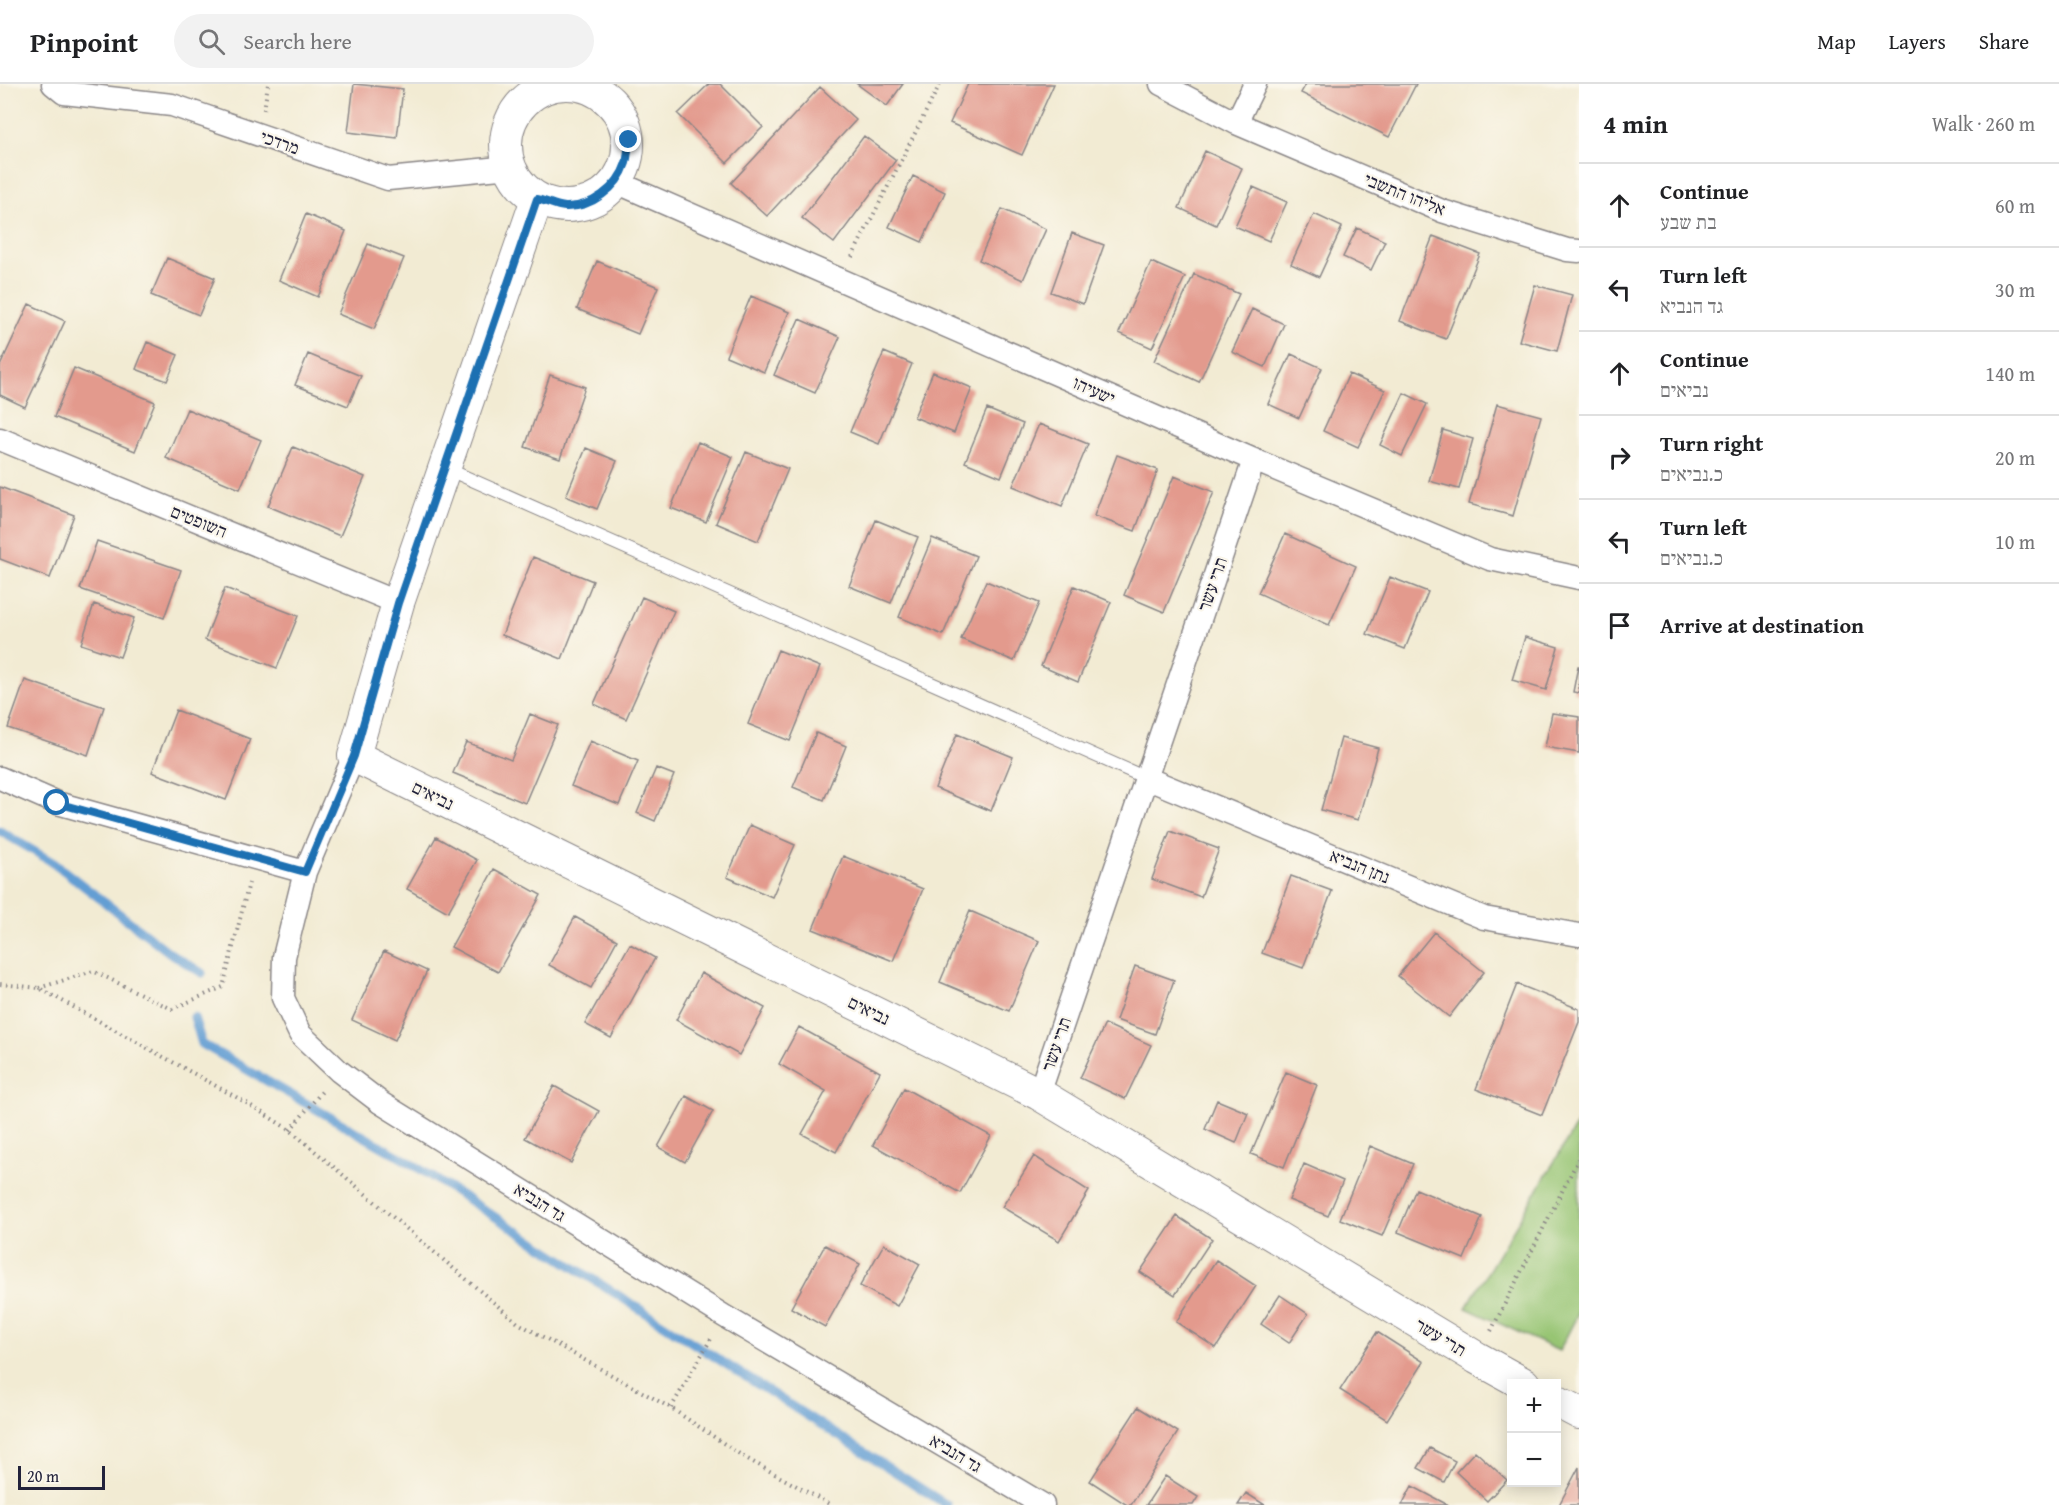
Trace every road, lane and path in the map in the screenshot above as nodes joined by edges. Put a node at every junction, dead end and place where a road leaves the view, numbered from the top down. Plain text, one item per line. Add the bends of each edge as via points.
1 (53, 84) edge
2 (552, 84) edge
3 (940, 84) edge
4 (1161, 84) edge
5 (1255, 84) edge
6 (1236, 123) junction
7 (510, 167) junction
8 (616, 182) junction
9 (537, 199) junction
10 (1579, 250) edge
11 (840, 280) junction
12 (0, 439) edge
13 (1254, 460) junction
14 (445, 468) junction
15 (1579, 578) edge
16 (398, 603) junction
17 (354, 756) junction
18 (0, 778) edge
19 (1146, 778) junction
20 (255, 858) junction
21 (305, 872) junction
22 (1579, 935) edge
23 (0, 984) edge
24 (39, 988) junction
25 (339, 1071) junction
26 (1040, 1094) junction
27 (290, 1130) junction
28 (1579, 1158) edge
29 (724, 1316) junction
30 (1477, 1358) junction
31 (1516, 1379) edge
32 (1561, 1403) edge
33 (671, 1408) junction
34 (1579, 1413) edge
35 (831, 1505) edge
36 (1043, 1505) edge

1 - 7 street, מרדכי via 64,93 172,105 388,179
2 - 7 street via 528,97 514,113 507,133
2 - 8 street via 580,84 600,92 624,119 629,140 626,163
3 - 11 path
4 - 6 street, אליהו התשבי
5 - 6 street
6 - 10 street, אליהו התשבי via 1442,210 1567,250
7 - 9 street via 521,186
8 - 9 street via 586,203 565,207
8 - 11 street, ישעיהו
9 - 14 street
11 - 13 street, ישעיהו
12 - 16 street, השופטים
13 - 15 street, ישעיהו via 1490,559
13 - 19 street, תרי עשר
14 - 16 street
14 - 19 lane
16 - 17 street
17 - 21 street, גד הנביא
17 - 26 street, נביאים
18 - 20 street via 57,803
19 - 22 street, נתן הנביא via 1484,918
19 - 26 street, תרי עשר
20 - 21 street
20 - 24 path via 224,987 172,1009 93,971
21 - 25 street, גד הנביא via 284,957 283,998 300,1034
23 - 24 path
24 - 27 path
25 - 27 path
25 - 29 street, גד הנביא via 381,1103
26 - 30 street, תרי עשר
27 - 33 path via 518,1323
28 - 30 path
29 - 33 path
29 - 36 street, גד הנביא
30 - 31 street, תרי עשר
32 - 34 street
33 - 35 path via 744,1457

